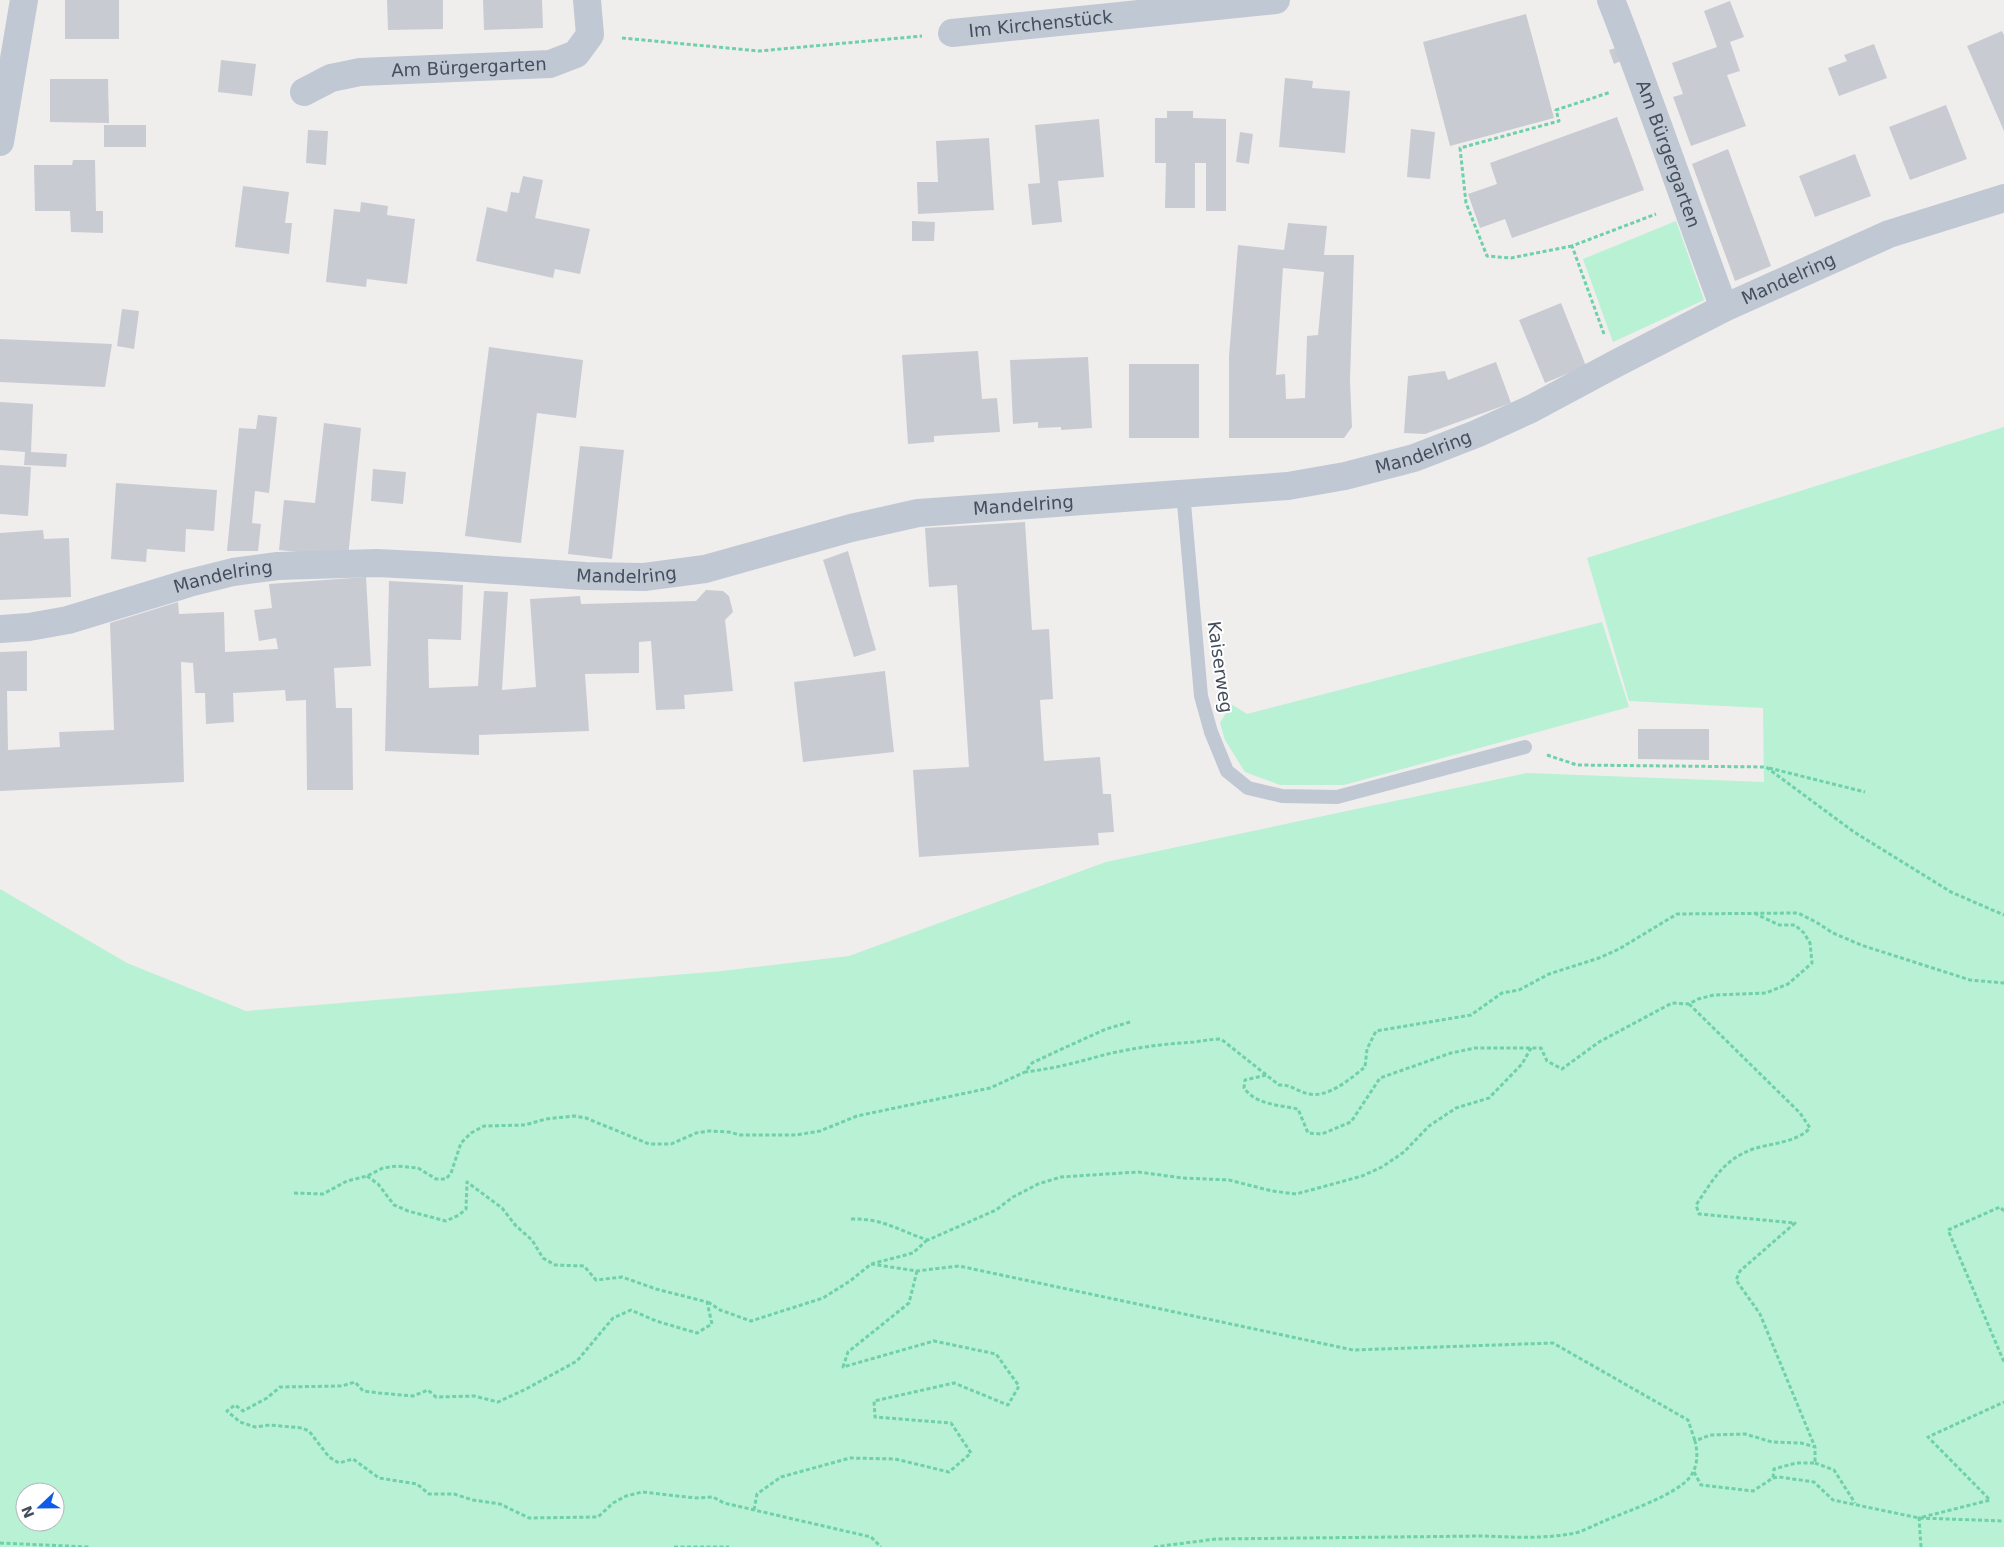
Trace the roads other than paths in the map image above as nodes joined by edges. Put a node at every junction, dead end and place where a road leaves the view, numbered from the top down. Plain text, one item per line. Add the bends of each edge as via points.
1 (24, 0) edge
2 (587, 0) edge
3 (1276, 0) edge
4 (1611, 0) edge
5 (952, 33) road end
6 (304, 92) dead end
7 (0, 142) edge
8 (2004, 198) edge
9 (1724, 308) junction
10 (1183, 492) junction
11 (0, 628) edge
12 (1525, 748) road end

1 - 7 street
2 - 6 street, Am Bürgergarten via 590,35 576,54 550,64 360,72 331,78
3 - 5 street, Im Kirchenstück
4 - 9 street, Am Bürgergarten
8 - 9 street, Mandelring via 1888,234
9 - 10 street, Mandelring via 1531,409 1414,458 1345,476 1288,486
10 - 11 street, Mandelring via 918,513 705,569 644,577 386,564 278,566 233,572 189,583 68,620
10 - 12 lane, Kaiserweg via 1202,696 1211,732 1227,771 1248,788 1282,796 1337,797

